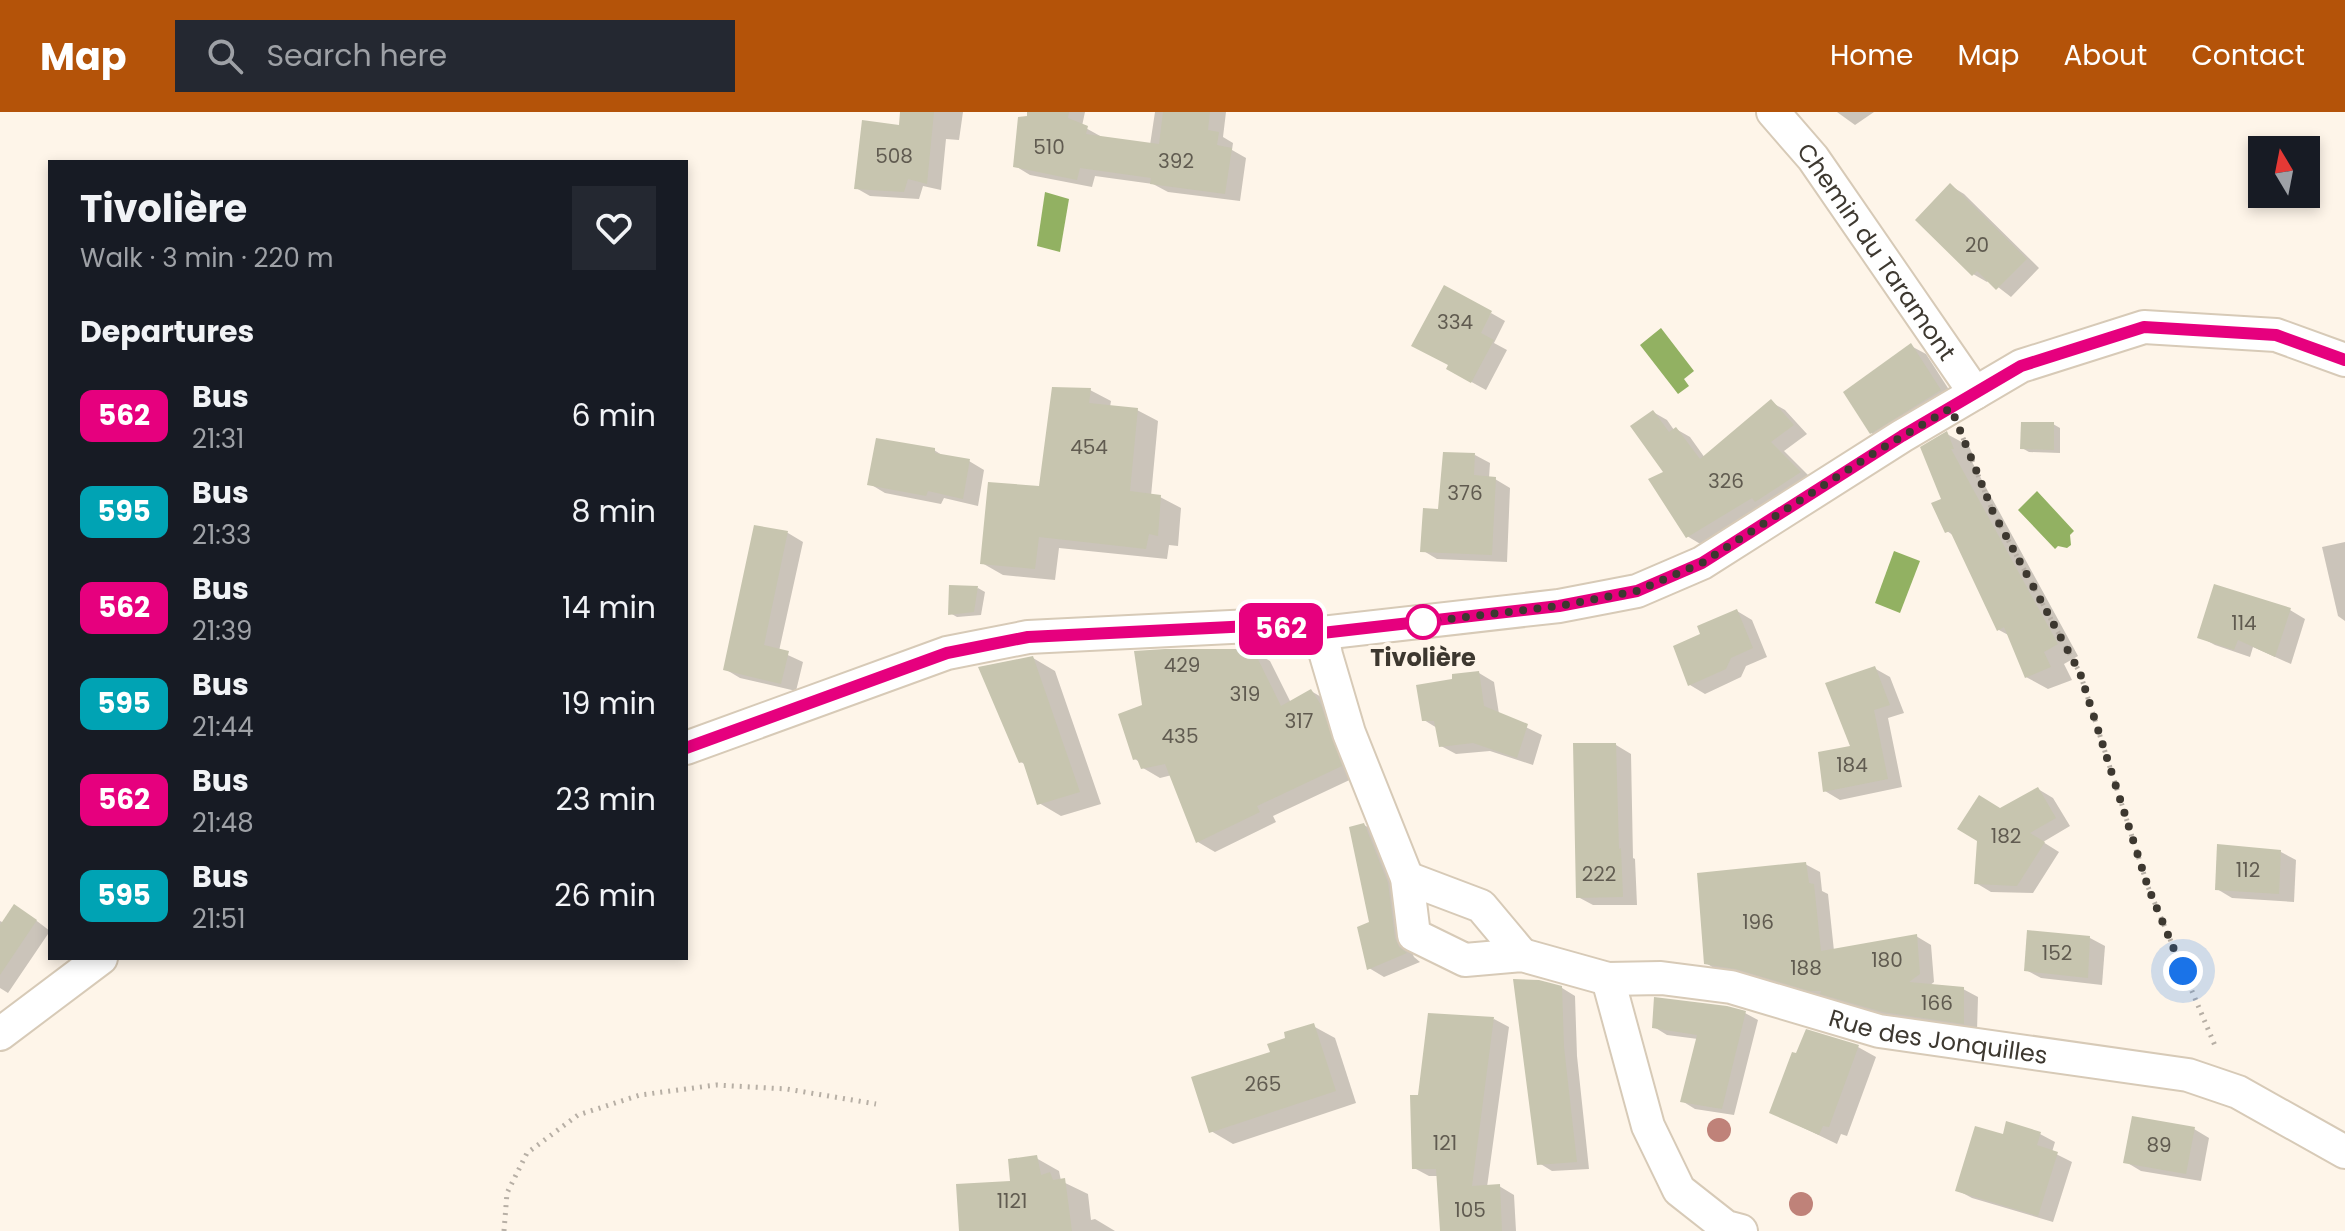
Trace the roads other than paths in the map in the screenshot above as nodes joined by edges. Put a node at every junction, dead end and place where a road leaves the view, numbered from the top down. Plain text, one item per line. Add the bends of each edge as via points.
1 (1773, 112) edge
2 (2345, 360) edge
3 (1963, 400) junction
4 (1322, 633) junction
5 (688, 747) edge
6 (1407, 878) junction
7 (1522, 955) junction
8 (98, 960) edge
9 (1608, 979) junction
10 (0, 1034) edge
11 (2345, 1152) edge
12 (1741, 1231) edge

1 - 3 street, Chemin du Taramont via 1813,158
2 - 3 street via 2276,335 2144,327 2021,366
3 - 4 street via 1702,563 1637,591 1559,606
4 - 5 street via 1251,626 1028,637 947,653
4 - 6 street, Rue des Jonquilles via 1349,733
6 - 7 street via 1481,906
6 - 7 street, Rue des Jonquilles via 1414,935 1465,960
7 - 9 street, Rue des Jonquilles
8 - 10 street
9 - 11 street, Rue des Jonquilles via 1661,978 1731,987 1879,1031 2188,1075 2238,1092
9 - 12 street via 1648,1126 1679,1190 1726,1227

